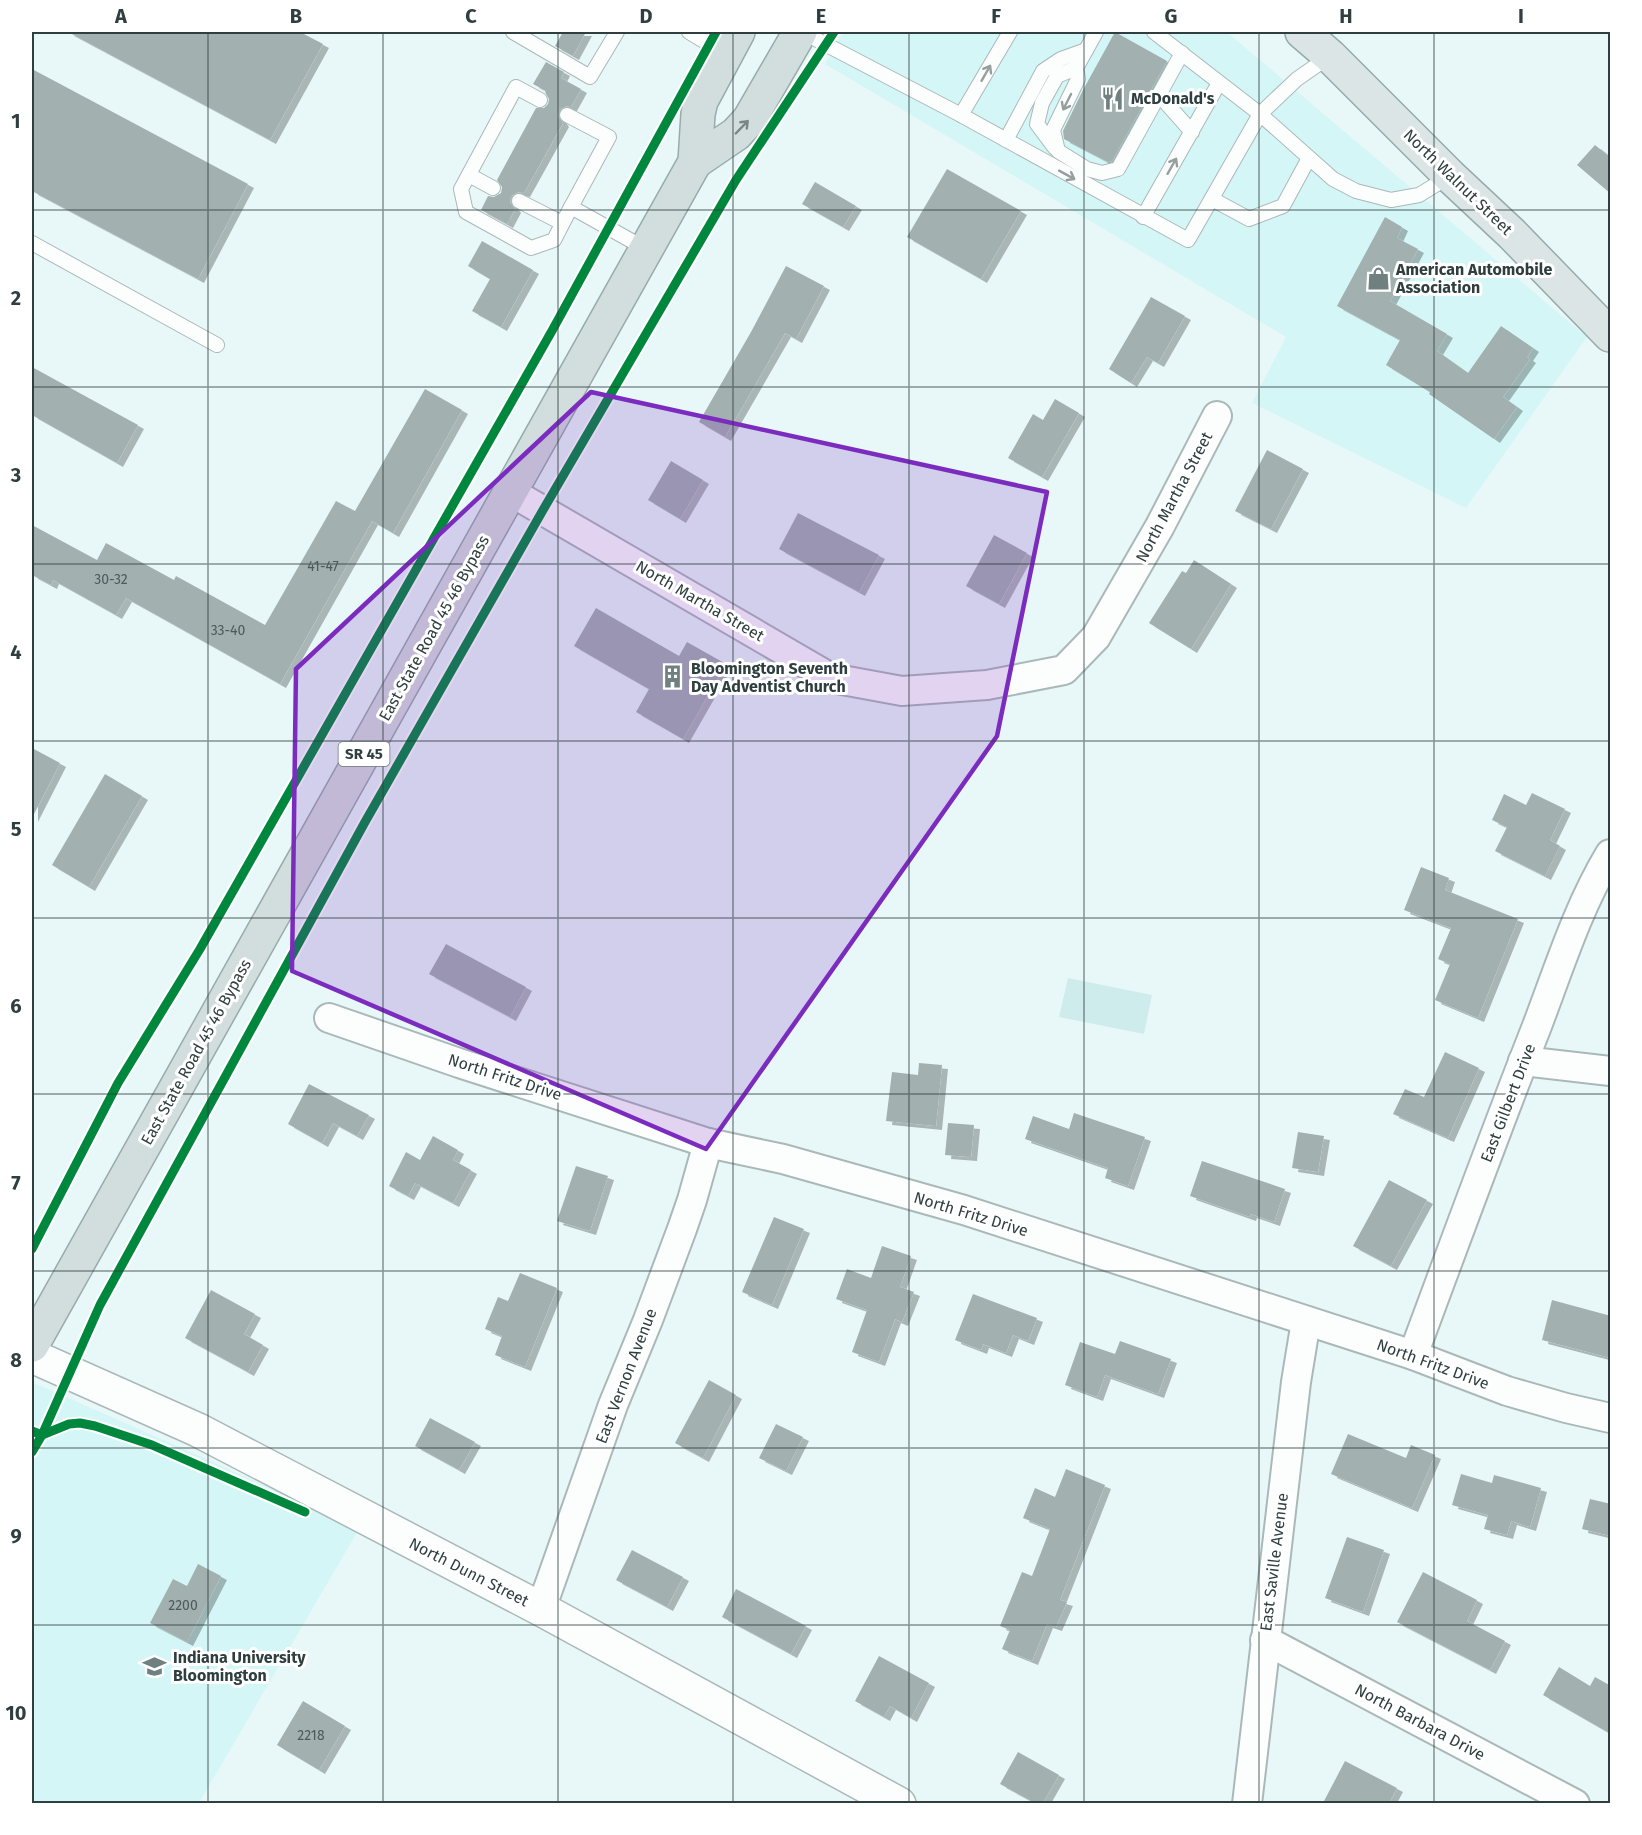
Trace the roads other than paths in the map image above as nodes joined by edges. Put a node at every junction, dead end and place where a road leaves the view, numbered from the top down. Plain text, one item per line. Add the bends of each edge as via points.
1 (513, 32) edge
2 (617, 32) edge
3 (688, 32) edge
4 (738, 32) edge
5 (801, 32) edge
6 (1010, 32) edge
7 (1096, 32) edge
8 (1154, 32) edge
9 (1302, 32) edge
10 (1086, 50) junction
11 (1182, 54) junction
12 (1329, 56) junction
13 (721, 62) junction
14 (1076, 68) junction
15 (1219, 83) junction
16 (1159, 95) junction
17 (540, 100) dead end
18 (1260, 114) junction
19 (567, 115) dead end
20 (961, 115) junction
21 (1192, 132) junction
22 (1006, 140) junction
23 (1058, 151) junction
24 (1309, 158) junction
25 (695, 162) junction
26 (469, 175) junction
27 (1450, 176) junction
28 (493, 188) dead end
29 (1212, 199) junction
30 (519, 201) dead end
31 (571, 207) junction
32 (1143, 217) junction
33 (562, 223) junction
34 (32, 243) edge
35 (646, 249) junction
36 (1611, 335) edge
37 (217, 345) dead end
38 (1218, 416) dead end
39 (511, 492) junction
40 (1611, 854) edge
41 (329, 1018) dead end
42 (1523, 1061) junction
43 (1611, 1071) edge
44 (708, 1143) junction
45 (1306, 1321) junction
46 (32, 1346) edge
47 (1413, 1355) junction
48 (32, 1356) edge
49 (1611, 1418) edge
50 (541, 1609) junction
51 (1265, 1640) junction
52 (900, 1803) edge
53 (1247, 1803) edge
54 (1575, 1803) edge

1 - 2 lane via 590,76
3 - 13 lane via 712,46
4 - 13 highway, East State Road 45 46 Bypass / SR 45
5 - 20 lane
25 -> 5 highway, East State Road 45 46 Bypass / SR 45 via 736,134 749,120
20 -> 6 lane
7 - 10 lane
8 - 11 lane
9 - 12 main road, North Walnut Street
10 - 14 lane
10 - 22 lane via 1061,58 1044,71
11 - 15 lane
11 - 16 lane
12 - 18 lane
12 - 27 main road, North Walnut Street
13 - 25 highway, East State Road 45 46 Bypass / SR 45 via 701,101
14 -> 23 lane via 1078,79 1053,130
14 - 23 lane via 1057,76 1042,104 1037,124
15 - 18 lane
15 - 21 lane
16 - 21 lane
16 - 23 lane via 1118,169 1102,173 1087,169
17 - 26 lane via 516,87
18 - 24 lane
18 - 29 lane
19 - 31 lane via 609,137
20 - 22 lane
32 -> 21 lane
22 -> 32 lane
24 - 27 lane via 1333,179 1356,191 1391,200 1419,195
24 - 29 lane via 1283,206 1249,219
25 - 35 highway, East State Road 45 46 Bypass / SR 45
26 - 28 lane
26 - 33 lane via 461,189 466,212 531,248 554,240
27 - 36 main road, North Walnut Street
29 - 32 lane via 1188,240
30 - 33 lane
31 - 33 lane
31 - 35 lane
34 - 37 lane
35 - 39 highway, East State Road 45 46 Bypass / SR 45
38 - 39 street, North Martha Street via 1096,637 1064,670 987,686 902,691 831,678
39 - 46 highway, East State Road 45 46 Bypass / SR 45
40 - 42 street, East Gilbert Drive via 1584,903
41 - 44 street, North Fritz Drive
42 - 43 street
42 - 47 street, East Gilbert Drive
44 - 45 street, North Fritz Drive via 783,1159 964,1210
44 - 50 street, East Vernon Avenue via 682,1229 613,1405
45 - 47 street, North Fritz Drive
45 - 51 street, East Saville Avenue
47 - 49 street, North Fritz Drive via 1507,1391
48 - 50 street, North Dunn Street via 198,1430
50 - 52 street, North Dunn Street
51 - 53 street, East Saville Avenue
51 - 54 street, North Barbara Drive

